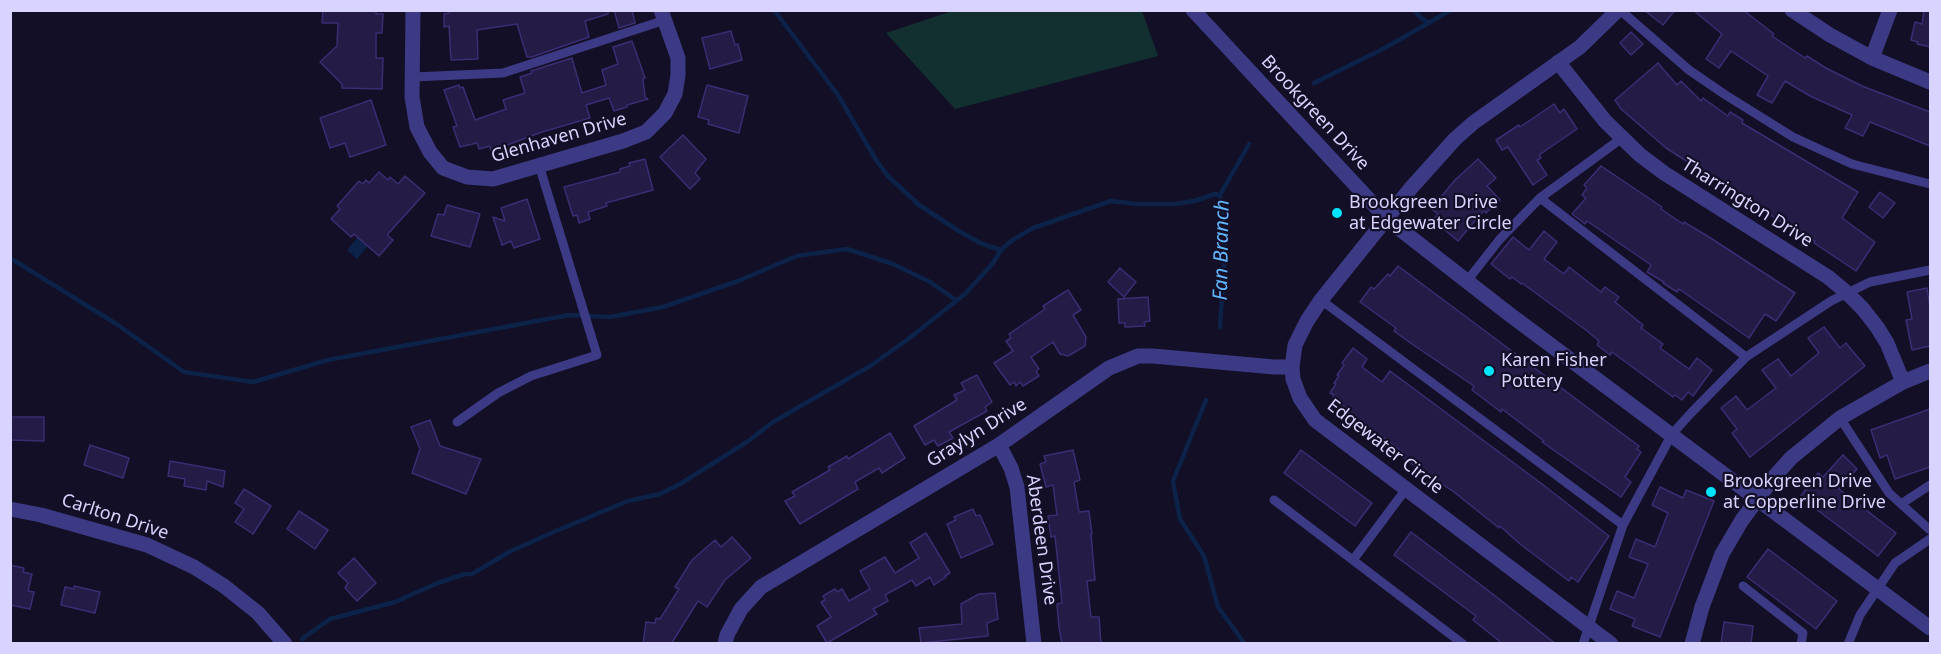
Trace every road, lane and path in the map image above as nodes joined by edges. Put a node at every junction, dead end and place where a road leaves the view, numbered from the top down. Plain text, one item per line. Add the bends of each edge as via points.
1 (413, 10) edge
2 (1193, 10) edge
3 (1619, 10) edge
4 (1792, 10) edge
5 (1890, 10) edge
6 (663, 15) edge
7 (1872, 58) junction
8 (1558, 62) junction
9 (413, 77) junction
10 (1930, 82) edge
11 (1622, 138) junction
12 (539, 165) junction
13 (1930, 184) edge
14 (1540, 198) junction
15 (1387, 219) junction
16 (1930, 270) edge
17 (1467, 281) junction
18 (1846, 292) junction
19 (1321, 300) junction
20 (1746, 357) junction
21 (1292, 367) junction
22 (1930, 371) edge
23 (1904, 382) junction
24 (1840, 418) junction
25 (457, 422) dead end
26 (1672, 434) junction
27 (999, 445) junction
28 (1930, 484) edge
29 (1406, 489) junction
30 (1758, 499) junction
31 (1274, 500) dead end
32 (1901, 504) junction
33 (10, 509) edge
34 (1623, 525) junction
35 (1930, 530) edge
36 (1930, 539) edge
37 (1353, 560) junction
38 (1743, 586) dead end
39 (1877, 588) junction
40 (1590, 628) junction
41 (1930, 628) edge
42 (285, 644) edge
43 (725, 644) edge
44 (1034, 644) edge
45 (1463, 644) edge
46 (1583, 644) edge
47 (1611, 644) edge
48 (1692, 644) edge
49 (1801, 644) edge
50 (1848, 644) edge

1 - 9 street, Glenhaven Drive
2 - 15 street, Brookgreen Drive
3 - 8 street, Edgewater Circle via 1597,33
3 - 13 lane via 1689,70 1792,136 1852,164
4 - 7 street
5 - 7 street
6 - 9 lane via 502,73
6 - 12 street, Glenhaven Drive via 678,58 675,94 665,112 646,132
7 - 10 street
8 - 11 street, Tharrington Drive
8 - 15 street, Edgewater Circle via 1455,139
9 - 12 street, Glenhaven Drive via 417,126 443,168 467,177 493,179
11 - 14 lane
11 - 18 street, Tharrington Drive via 1664,173
12 - 25 lane via 597,355 531,376
14 - 17 lane
14 - 20 lane
15 - 17 street, Brookgreen Drive
15 - 19 street, Edgewater Circle
16 - 18 lane via 1870,282
17 - 26 street, Brookgreen Drive
18 - 20 lane
18 - 23 street, Tharrington Drive via 1887,343
19 - 21 street, Edgewater Circle via 1295,345
19 - 34 lane
20 - 26 lane
21 - 27 street, Graylyn Drive via 1138,356 1096,375
21 - 29 street, Edgewater Circle via 1300,398 1315,420
22 - 23 street
23 - 24 street
24 - 30 street via 1791,458
24 - 32 lane via 1889,493
26 - 30 street, Brookgreen Drive
26 - 34 lane
27 - 43 street, Graylyn Drive via 761,587 741,609
27 - 44 street, Aberdeen Drive via 1017,487
28 - 32 lane
29 - 37 lane
29 - 40 street, Edgewater Circle
30 - 39 street, Brookgreen Drive
30 - 48 street via 1722,554
31 - 37 lane
32 - 35 lane
33 - 42 street, Carlton Drive via 147,545 195,567 258,613
34 - 40 lane
36 - 39 lane via 1895,563
37 - 45 lane
38 - 49 lane via 1803,633
39 - 41 street, Brookgreen Drive
39 - 50 lane
40 - 46 lane
40 - 47 street, Edgewater Circle

